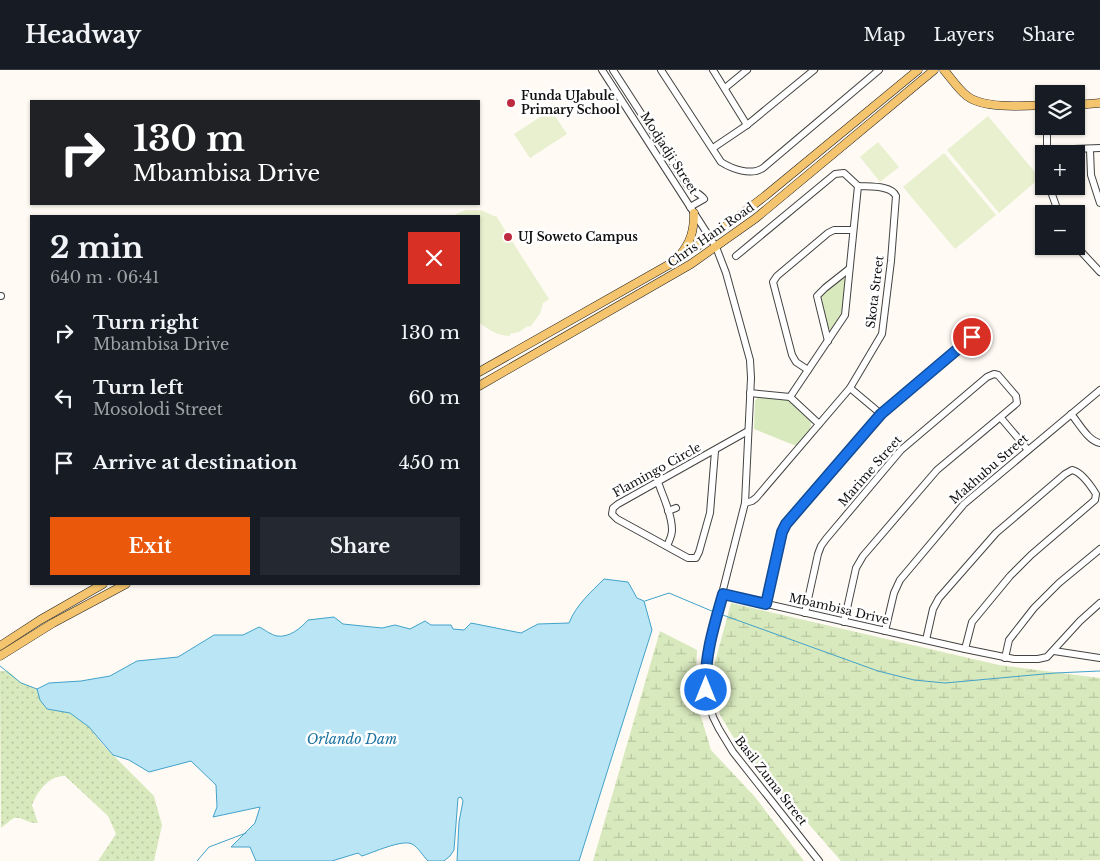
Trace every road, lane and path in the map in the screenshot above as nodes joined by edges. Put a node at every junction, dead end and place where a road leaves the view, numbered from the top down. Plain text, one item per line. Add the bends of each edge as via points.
1 (602, 70) edge
2 (613, 70) edge
3 (661, 70) edge
4 (713, 70) edge
5 (747, 70) edge
6 (814, 70) edge
7 (880, 70) edge
8 (918, 70) edge
9 (934, 70) edge
10 (944, 70) edge
11 (725, 88) junction
12 (1100, 103) edge
13 (1085, 104) edge
14 (1035, 105) edge
15 (747, 125) junction
16 (713, 148) junction
17 (1100, 148) edge
18 (1085, 150) edge
19 (1090, 150) junction
20 (858, 186) junction
21 (1100, 203) edge
22 (692, 210) junction
23 (853, 230) junction
24 (710, 238) junction
25 (716, 247) junction
26 (1084, 255) edge
27 (736, 256) dead end
28 (678, 259) junction
29 (849, 269) junction
30 (1100, 272) edge
31 (986, 328) dead end
32 (828, 341) junction
33 (808, 370) junction
34 (480, 371) edge
35 (480, 385) edge
36 (850, 388) junction
37 (1100, 390) edge
38 (750, 393) junction
39 (790, 397) junction
40 (881, 414) junction
41 (1072, 414) junction
42 (1001, 418) junction
43 (819, 424) junction
44 (748, 432) junction
45 (1100, 443) edge
46 (1028, 450) junction
47 (715, 451) junction
48 (658, 482) junction
49 (745, 503) junction
50 (676, 508) dead end
51 (668, 511) junction
52 (667, 546) junction
53 (1100, 549) edge
54 (102, 585) edge
55 (124, 585) edge
56 (723, 594) junction
57 (766, 604) junction
58 (1100, 604) edge
59 (805, 612) junction
60 (844, 622) junction
61 (885, 631) junction
62 (926, 640) junction
63 (0, 646) edge
64 (965, 649) junction
65 (1054, 651) junction
66 (0, 656) edge
67 (1004, 658) junction
68 (1100, 658) edge
69 (819, 861) edge

1 - 22 street, Modjadji Street
2 - 22 street via 688,186 702,195 704,199
3 - 16 street
4 - 11 street
5 - 11 street
6 - 15 street
7 - 16 street via 757,171 723,163
8 - 24 main road, Chris Hani Road
9 - 25 main road, Chris Hani Road via 781,198
10 - 14 main road via 965,94 976,100
11 - 15 street
12 - 13 main road
15 - 16 street
17 - 19 street
18 - 19 street
19 - 21 street via 1091,175
20 - 23 street
20 - 27 street via 844,173 835,174
20 - 36 street, Skota Street via 888,189 896,196 884,329
22 - 24 street, Modjadji Street
22 - 28 main road via 694,228
23 - 29 street
23 - 33 street via 834,230 772,282 792,355
24 - 25 street, Modjadji Street
24 - 28 main road, Chris Hani Road
25 - 35 main road, Chris Hani Road via 652,288
25 - 38 street via 750,360
26 - 30 street
28 - 34 main road, Chris Hani Road
29 - 32 street via 845,315
29 - 32 street via 817,296
31 - 40 street
32 - 33 street
33 - 39 street
36 - 40 street
36 - 43 street, Skota Street
37 - 41 street, Makhubu Street
38 - 39 street
38 - 44 street
39 - 43 street
40 - 57 street via 786,524
41 - 45 street via 1090,438
41 - 46 street, Makhubu Street
42 - 46 street
42 - 59 street, Marime Street via 1014,406 1017,398 998,376 992,374 906,446 821,546
42 - 60 street via 938,470 863,556 856,568
43 - 49 street, Skota Street via 756,498
44 - 47 street, Flamingo Circle
44 - 49 street
46 - 61 street, Makhubu Street via 964,504 904,574 894,593
47 - 48 street, Flamingo Circle
47 - 52 street, Flamingo Circle via 710,513 698,556 688,558
48 - 51 street
48 - 52 street, Flamingo Circle via 615,506 612,514
49 - 56 street
50 - 51 street
51 - 52 street via 672,531
53 - 67 street via 1034,608 1009,640
54 - 63 main road
55 - 66 main road
56 - 57 street, Mbambisa Drive
56 - 69 street, Basil Zuma Street via 706,668 706,690 713,717 730,747
57 - 59 street, Mbambisa Drive
58 - 65 street, Mbambisa Drive
59 - 60 street, Mbambisa Drive
60 - 61 street, Mbambisa Drive
61 - 62 street, Mbambisa Drive
62 - 64 street, Mbambisa Drive
62 - 64 street via 936,602 986,542 1069,471 1078,472 1094,491 1093,503 1023,562 970,625
64 - 67 street, Mbambisa Drive
65 - 67 street, Mbambisa Drive via 1038,659
65 - 68 street

